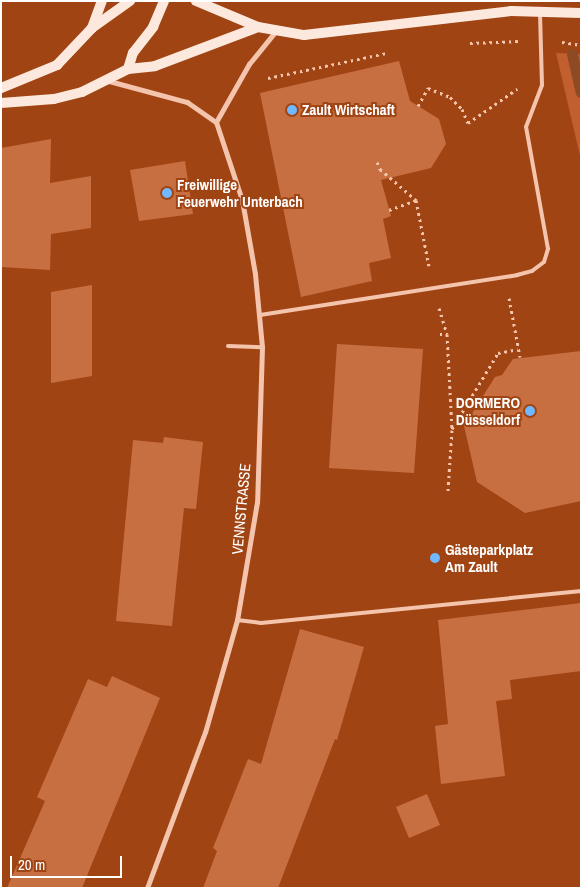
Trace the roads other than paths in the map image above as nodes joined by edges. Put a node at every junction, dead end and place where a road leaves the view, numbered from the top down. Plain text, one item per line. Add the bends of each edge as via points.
1 (102, 1) edge
2 (130, 1) edge
3 (164, 1) edge
4 (196, 1) edge
5 (540, 11) junction
6 (581, 13) edge
7 (258, 27) junction
8 (92, 28) junction
9 (275, 32) junction
10 (128, 69) junction
11 (109, 81) junction
12 (1, 88) edge
13 (1, 103) edge
14 (216, 122) junction
15 (260, 315) junction
16 (228, 346) dead end
17 (262, 347) junction
18 (581, 592) edge
19 (237, 620) junction
20 (147, 888) edge

1 - 8 street
2 - 8 street
3 - 10 street via 153,27 133,52
4 - 7 street
5 - 6 street
5 - 9 street via 436,18 335,33 304,35
5 - 15 lane via 542,85 526,127 548,249 544,262 532,271
7 - 9 street
7 - 10 street via 155,66
8 - 12 street via 57,65
9 - 14 street via 249,64
10 - 11 street
11 - 13 street via 54,99
11 - 14 street via 187,102
14 - 15 street, VENNSTRASSE via 242,200
15 - 17 street, VENNSTRASSE
16 - 17 lane
17 - 19 street, VENNSTRASSE via 256,502
18 - 19 lane via 260,623
19 - 20 street, VENNSTRASSE via 205,732

